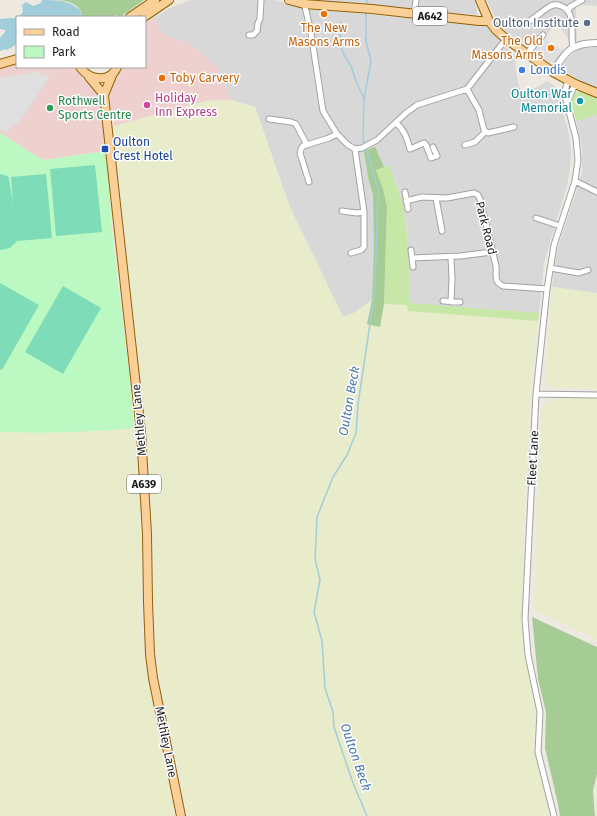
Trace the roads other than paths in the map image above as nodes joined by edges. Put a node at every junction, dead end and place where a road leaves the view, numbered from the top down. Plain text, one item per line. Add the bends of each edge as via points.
1 (155, 0) edge
2 (169, 0) edge
3 (261, 0) edge
4 (289, 0) edge
5 (416, 0) edge
6 (480, 0) edge
7 (548, 0) edge
8 (582, 0) edge
9 (304, 2) edge
10 (338, 4) edge
11 (550, 6) junction
12 (568, 10) junction
13 (414, 14) junction
14 (131, 16) edge
15 (145, 16) edge
16 (489, 21) junction
17 (526, 23) dead end
18 (249, 35) dead end
19 (544, 35) dead end
20 (506, 39) junction
21 (597, 43) edge
22 (572, 48) junction
23 (527, 53) junction
24 (16, 59) edge
25 (0, 64) edge
26 (81, 68) edge
27 (115, 70) edge
28 (553, 72) junction
29 (88, 76) junction
30 (571, 82) junction
31 (467, 89) junction
32 (597, 92) edge
33 (104, 95) junction
34 (269, 120) dead end
35 (396, 123) junction
36 (514, 127) dead end
37 (486, 132) junction
38 (337, 134) junction
39 (307, 145) junction
40 (466, 145) dead end
41 (433, 147) dead end
42 (355, 149) junction
43 (575, 181) junction
44 (308, 182) dead end
45 (405, 192) dead end
46 (597, 192) edge
47 (436, 198) junction
48 (406, 201) junction
49 (408, 209) dead end
50 (342, 211) dead end
51 (364, 212) junction
52 (536, 218) dead end
53 (560, 226) junction
54 (442, 231) dead end
55 (411, 250) dead end
56 (492, 252) junction
57 (351, 253) dead end
58 (451, 257) junction
59 (412, 258) junction
60 (413, 266) dead end
61 (550, 268) junction
62 (589, 269) dead end
63 (547, 289) junction
64 (443, 301) dead end
65 (451, 302) junction
66 (460, 302) dead end
67 (536, 394) junction
68 (597, 394) edge
69 (181, 816) edge
70 (554, 816) edge

1 - 14 main road
2 - 15 main road
3 - 18 street via 257,31
4 - 9 main road, A642
5 - 13 street
6 - 16 main road
7 - 11 street
8 - 12 street
9 - 10 main road, A642
9 - 38 street via 322,107
10 - 13 main road, A642
11 - 12 street via 555,4
11 - 17 street
12 - 22 street
13 - 16 main road, A642
16 - 20 main road
19 - 23 street
20 - 23 main road
20 - 31 street
21 - 22 street via 582,43
22 - 28 street
23 - 28 main road
24 - 25 main road
26 - 29 main road
27 - 29 main road via 102,78
27 - 33 main road, Methley Lane / A639
28 - 30 main road
29 - 33 main road
30 - 32 main road
30 - 43 street, Fleet Lane via 565,91 578,149
31 - 35 street via 421,103
31 - 37 street via 479,110
33 - 69 main road, Methley Lane / A639 via 141,432 150,654
34 - 39 street via 296,124
35 - 41 street via 405,133 410,149 424,143 431,158 437,156
35 - 42 street via 381,138
36 - 37 street
37 - 40 street via 475,142
38 - 39 street
38 - 42 street
39 - 44 street via 302,147 300,153
42 - 51 street
43 - 46 street
43 - 53 street, Fleet Lane
45 - 48 street
47 - 48 street, Park Road via 422,197
47 - 54 street
47 - 56 street, Park Road via 471,193 478,195
48 - 49 street
50 - 51 street
51 - 57 street via 364,246 361,250
52 - 53 street
53 - 61 street, Fleet Lane
55 - 59 street
56 - 58 street
56 - 63 street, Park Road via 496,280 500,285
58 - 59 street
58 - 65 street
59 - 60 street
61 - 62 street via 579,273
61 - 63 street, Fleet Lane
63 - 67 street, Fleet Lane
64 - 65 street
65 - 66 street
67 - 68 street
67 - 70 street, Fleet Lane via 525,628 539,708 538,752

